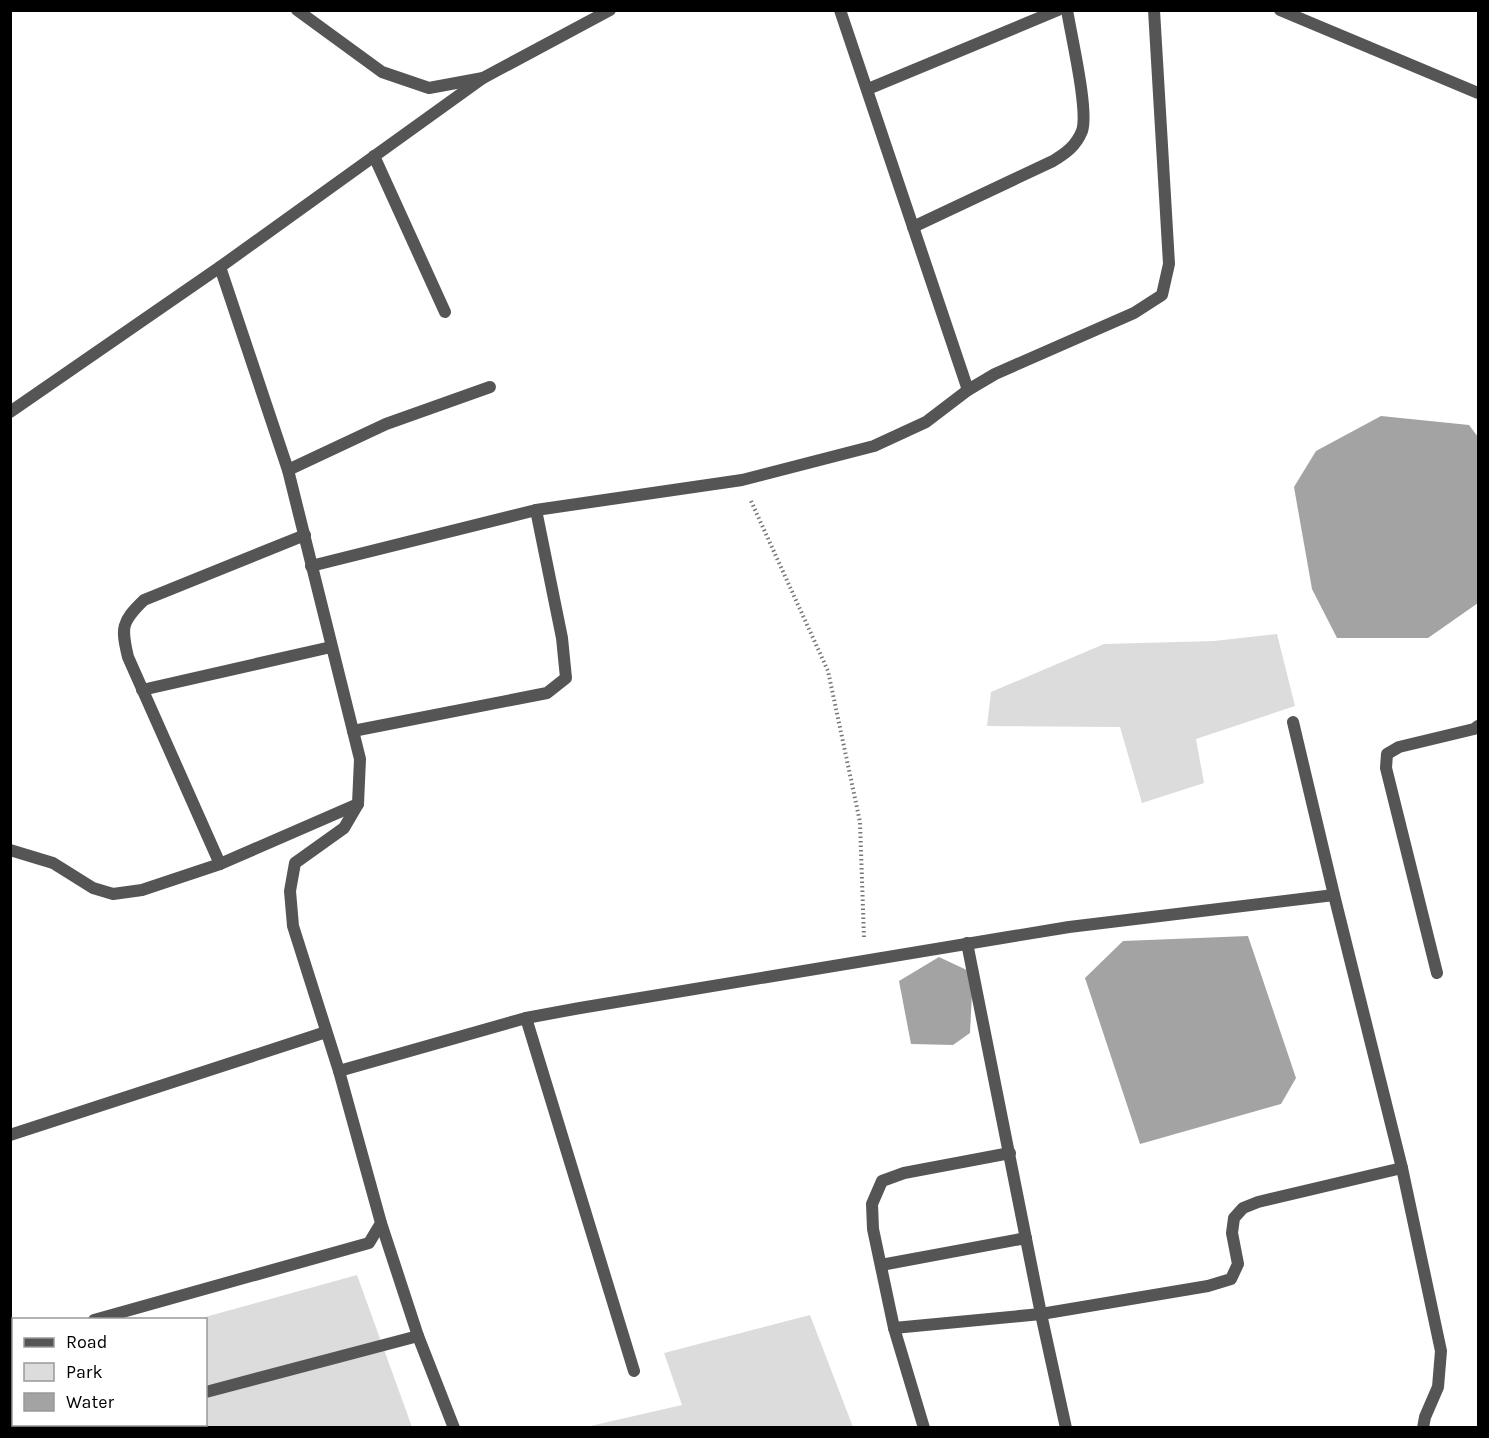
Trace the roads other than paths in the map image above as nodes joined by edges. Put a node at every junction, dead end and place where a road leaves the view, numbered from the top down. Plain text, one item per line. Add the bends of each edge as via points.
1 (297, 10) edge
2 (610, 10) edge
3 (840, 10) edge
4 (1058, 10) edge
5 (1067, 10) edge
6 (1154, 10) edge
7 (1280, 10) edge
8 (483, 78) junction
9 (867, 89) junction
10 (1479, 93) edge
11 (374, 156) junction
12 (914, 227) junction
13 (220, 267) junction
14 (445, 312) dead end
15 (490, 387) dead end
16 (968, 390) junction
17 (10, 412) edge
18 (288, 470) junction
19 (536, 510) junction
20 (304, 535) junction
21 (311, 566) junction
22 (331, 647) junction
23 (142, 690) junction
24 (1293, 722) dead end
25 (1479, 726) edge
26 (353, 731) junction
27 (358, 804) junction
28 (10, 850) edge
29 (220, 864) junction
30 (1334, 895) junction
31 (967, 943) junction
32 (1437, 973) dead end
33 (526, 1018) junction
34 (326, 1032) junction
35 (339, 1071) junction
36 (10, 1135) edge
37 (1010, 1154) junction
38 (1402, 1168) junction
39 (381, 1223) junction
40 (1026, 1238) junction
41 (881, 1265) junction
42 (1041, 1314) junction
43 (101, 1318) edge
44 (894, 1328) junction
45 (418, 1336) junction
46 (634, 1371) dead end
47 (207, 1392) edge
48 (454, 1428) edge
49 (924, 1428) edge
50 (1066, 1428) edge
51 (1423, 1428) edge

1 - 8 street via 382,72 429,88
2 - 8 street
3 - 9 street
4 - 9 street
5 - 12 street via 1083,102 1082,130 1071,150
6 - 16 street via 1169,264 1162,295 1134,313 995,374
7 - 10 street
8 - 11 street
9 - 12 street
11 - 13 street
11 - 14 street
12 - 16 street
13 - 17 street
13 - 18 street
15 - 18 street via 386,424
16 - 19 street via 926,422 874,446 742,480
18 - 20 street
19 - 21 street
19 - 26 street via 562,638 566,678 547,693
20 - 21 street
20 - 23 street via 144,600 130,614 123,633
21 - 22 street
22 - 23 street
22 - 26 street
23 - 29 street
24 - 30 street
25 - 32 street via 1399,747 1387,754 1386,768
26 - 27 street via 360,759
27 - 29 street
27 - 34 street via 344,828 295,863 290,891 293,926
28 - 29 street via 53,863 93,888 113,894 142,890
30 - 31 street
30 - 38 street
31 - 33 street
31 - 37 street
33 - 35 street
33 - 46 street
34 - 35 street
34 - 36 street
35 - 39 street
37 - 40 street
37 - 41 street via 904,1173 882,1181 872,1204
38 - 42 street via 1244,1208 1234,1218 1232,1233 1238,1264 1231,1279
38 - 51 street via 1441,1351 1438,1386
39 - 43 street via 369,1243
39 - 45 street
40 - 41 street
40 - 42 street
41 - 44 street
42 - 44 street
42 - 50 street
44 - 49 street
45 - 47 street
45 - 48 street

